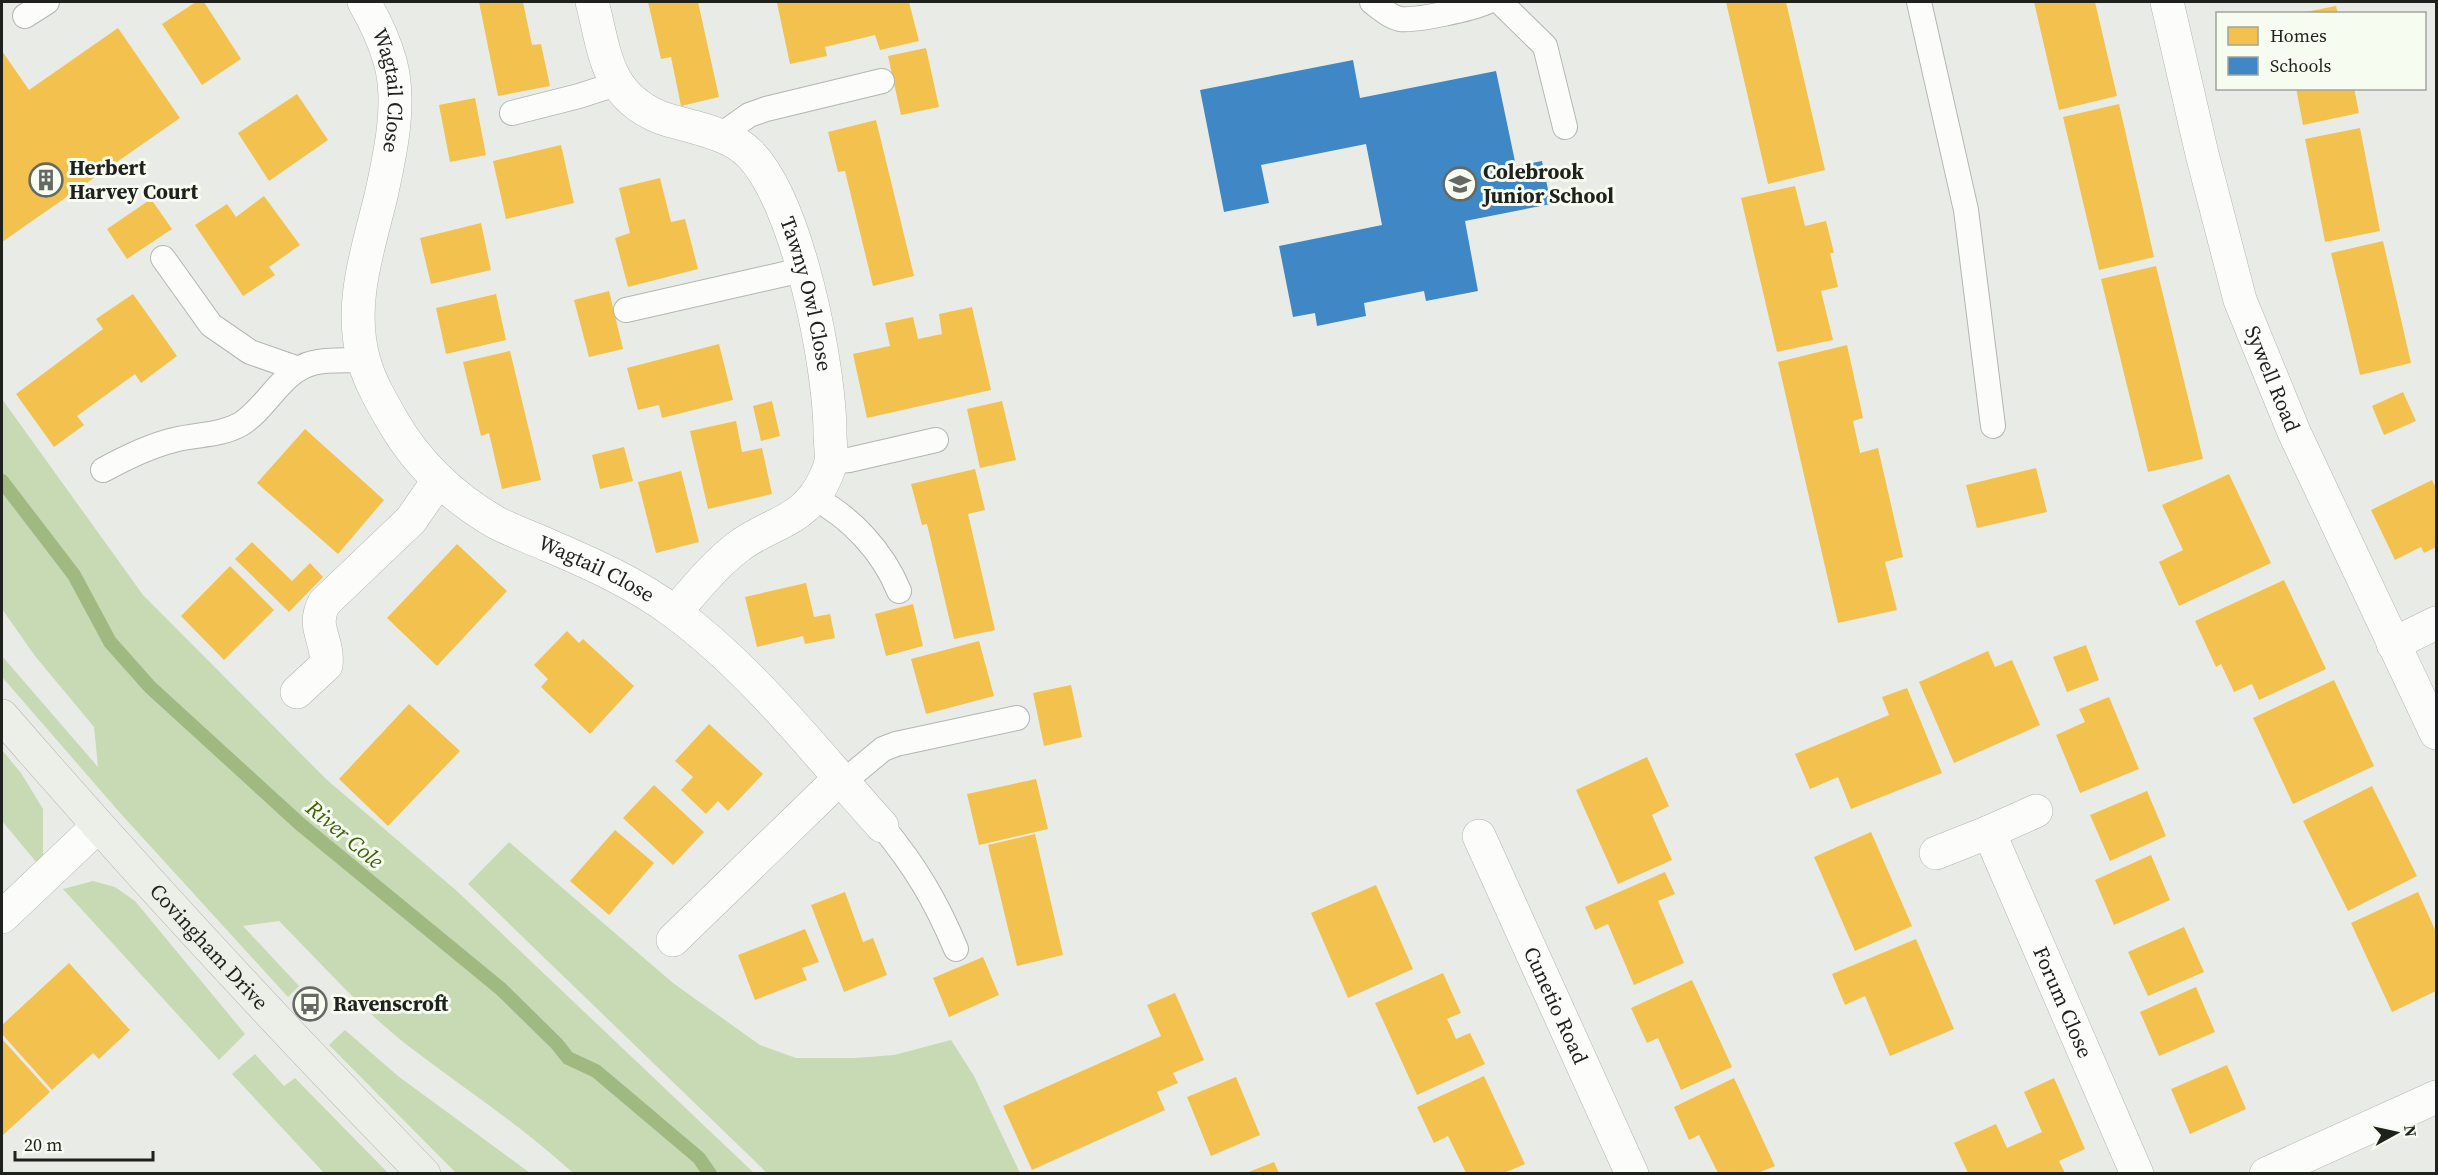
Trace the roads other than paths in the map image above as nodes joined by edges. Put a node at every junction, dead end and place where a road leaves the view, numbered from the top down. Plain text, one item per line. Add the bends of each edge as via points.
1 (47, 2) edge
2 (364, 2) edge
3 (592, 2) edge
4 (1372, 2) edge
5 (1487, 2) edge
6 (1500, 2) edge
7 (1919, 2) edge
8 (2168, 2) edge
9 (25, 16) dead end
10 (882, 81) dead end
11 (616, 84) junction
12 (512, 113) dead end
13 (1565, 127) dead end
14 (721, 135) junction
15 (163, 258) dead end
16 (802, 270) junction
17 (626, 310) dead end
18 (363, 360) junction
19 (299, 369) junction
20 (1993, 426) dead end
21 (936, 440) dead end
22 (831, 462) junction
23 (103, 470) dead end
24 (438, 481) junction
25 (814, 498) junction
26 (899, 591) dead end
27 (675, 612) junction
28 (2436, 623) edge
29 (2393, 644) junction
30 (297, 692) dead end
31 (2, 716) edge
32 (1017, 718) dead end
33 (2436, 733) edge
34 (840, 781) junction
35 (2036, 812) dead end
36 (98, 826) junction
37 (882, 826) joint
38 (1989, 832) junction
39 (1479, 836) dead end
40 (1936, 853) dead end
41 (2, 916) edge
42 (673, 940) dead end
43 (956, 949) dead end
44 (2436, 1097) edge
45 (424, 1173) edge
46 (1632, 1173) edge
47 (2137, 1173) edge
48 (2266, 1173) edge

1 - 9 lane
2 - 18 street, Wagtail Close via 391,63 394,98 381,197 357,302
3 - 11 street, Tawny Owl Close
4 - 5 lane via 1398,19
6 - 13 lane via 1545,46
7 - 20 lane via 1966,210
8 - 29 street, Sywell Road via 2240,300 2294,432
10 - 14 lane via 766,109 749,115
11 - 12 lane
11 - 14 street, Tawny Owl Close via 659,117
14 - 16 street, Tawny Owl Close via 751,155 764,172 792,233
15 - 19 lane via 211,325 250,352
16 - 17 lane
16 - 22 street, Tawny Owl Close via 824,360 830,403
18 - 19 lane via 314,362
18 - 24 street, Wagtail Close via 396,427
19 - 23 lane via 240,424 141,451
21 - 22 lane
22 - 25 street, Tawny Owl Close
24 - 27 street, Wagtail Close via 495,522 603,570
24 - 30 street via 411,520 324,603 318,616 326,665
25 - 26 lane via 836,509 855,527 884,561
25 - 27 street, Tawny Owl Close via 796,514 738,546
27 - 34 street, Wagtail Close via 774,705
28 - 29 street
29 - 33 street, Sywell Road
31 - 36 street, Covingham Drive
32 - 34 lane via 883,749
34 - 37 street, Wagtail Close
34 - 42 street
35 - 38 street
36 - 41 street
36 - 45 street, Covingham Drive
37 - 43 lane via 926,884
38 - 40 street
38 - 47 street, Forum Close
39 - 46 street, Cunetio Road
44 - 48 street

